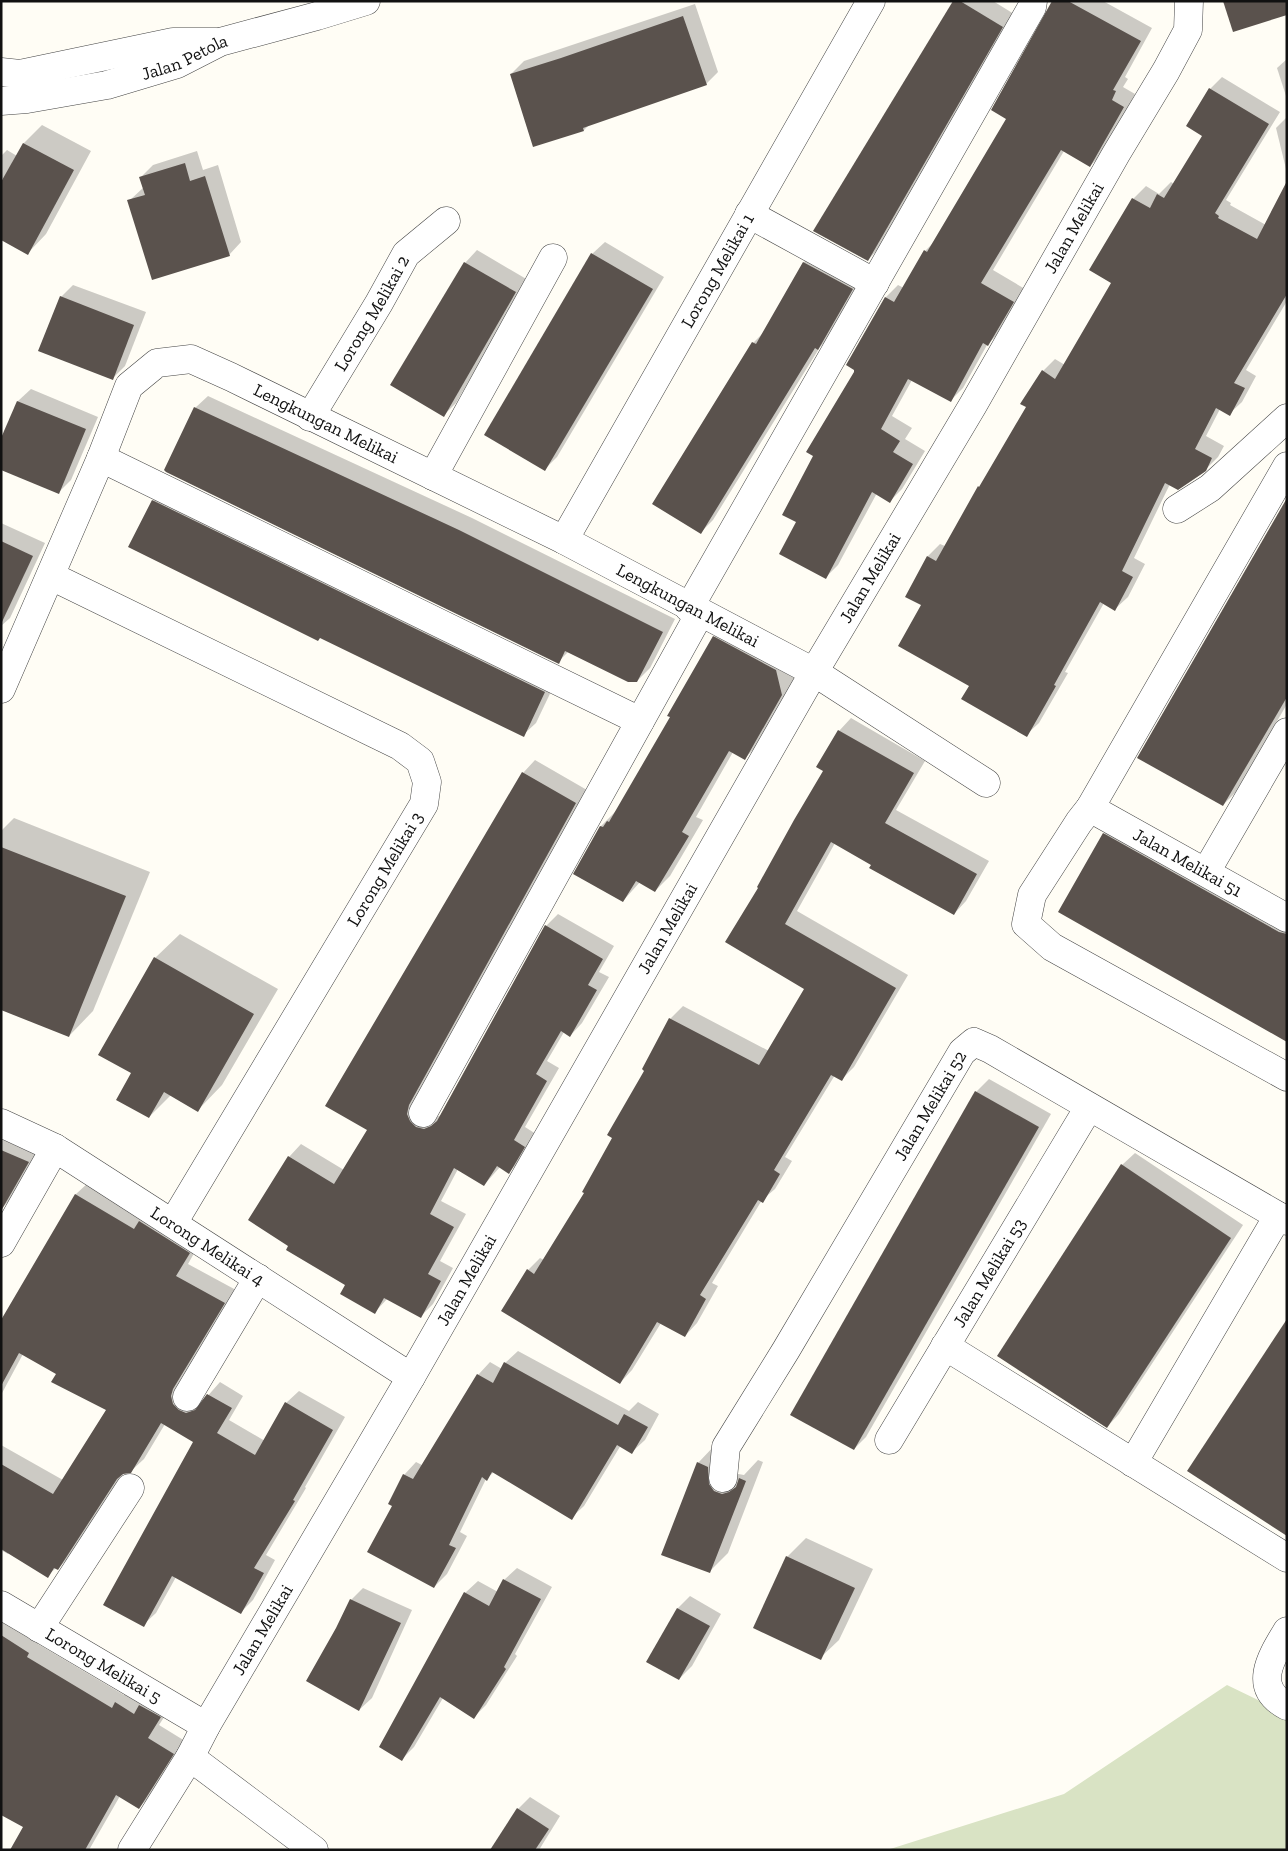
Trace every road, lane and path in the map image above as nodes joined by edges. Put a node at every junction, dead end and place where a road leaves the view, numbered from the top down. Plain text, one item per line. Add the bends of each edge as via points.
1 (366, 1) edge
2 (871, 1) edge
3 (1033, 1) edge
4 (1189, 1) edge
5 (220, 42) junction
6 (1, 72) edge
7 (14, 100) edge
8 (1, 108) edge
9 (749, 214) junction
10 (446, 221) dead end
11 (553, 258) dead end
12 (875, 282) junction
13 (310, 417) junction
14 (1287, 418) edge
15 (101, 458) junction
16 (1287, 466) edge
17 (433, 476) junction
18 (1177, 509) dead end
19 (564, 540) junction
20 (51, 576) junction
21 (695, 610) junction
22 (814, 672) junction
23 (1, 689) edge
24 (640, 721) junction
25 (1287, 732) edge
26 (986, 783) dead end
27 (1090, 808) junction
28 (1206, 872) junction
29 (1287, 918) edge
30 (1287, 1078) edge
31 (1089, 1106) junction
32 (423, 1113) dead end
33 (1, 1124) edge
34 (56, 1148) junction
35 (1283, 1219) edge
36 (172, 1223) junction
37 (1, 1243) edge
38 (258, 1278) junction
39 (945, 1346) junction
40 (411, 1377) junction
41 (187, 1397) dead end
42 (889, 1440) dead end
43 (1134, 1463) junction
44 (724, 1478) dead end
45 (130, 1488) dead end
46 (1287, 1558) edge
47 (1, 1605) edge
48 (39, 1628) junction
49 (1287, 1631) edge
50 (1287, 1706) edge
51 (206, 1726) junction
52 (190, 1757) junction
53 (132, 1850) edge
54 (314, 1850) edge

1 - 5 street, Jalan Petola
2 - 9 street, Lorong Melikai 1
3 - 12 street
4 - 22 street, Jalan Melikai via 1188,30 1166,71 969,413
5 - 6 street via 173,42 20,74
5 - 7 street, Jalan Petola via 178,64 107,85
7 - 8 street, Jalan Petola
9 - 12 street
9 - 19 street, Lorong Melikai 1
10 - 13 street, Lorong Melikai 2 via 406,254
11 - 17 street
12 - 21 street
13 - 15 street, Lengkungan Melikai via 191,359 157,363 129,386
13 - 17 street, Lengkungan Melikai
14 - 18 street via 1210,488
15 - 20 street, Lengkungan Melikai
15 - 24 street
16 - 27 street
17 - 19 street, Lengkungan Melikai
19 - 21 street, Lengkungan Melikai
20 - 23 street, Lengkungan Melikai
20 - 36 street, Lorong Melikai 3 via 400,746 420,761 427,782 424,804
21 - 22 street, Lengkungan Melikai
21 - 24 street
22 - 26 street, Lengkungan Melikai
22 - 40 street, Jalan Melikai
24 - 32 street
25 - 28 street
27 - 28 street, Jalan Melikai 51
27 - 30 street via 1032,895 1026,924 1052,947
28 - 29 street, Jalan Melikai 51
31 - 35 street, Jalan Melikai 52
31 - 39 street, Jalan Melikai 53
31 - 44 street, Jalan Melikai 52 via 974,1042 962,1052 726,1447
33 - 34 street, Lorong Melikai 4
34 - 36 street, Lorong Melikai 4
34 - 37 street
35 - 43 street, Jalan Melikai 52
36 - 38 street, Lorong Melikai 4
38 - 40 street, Lorong Melikai 4
38 - 41 street
39 - 42 street, Jalan Melikai 53
39 - 43 street
40 - 51 street, Jalan Melikai
43 - 46 street
45 - 48 street
47 - 48 street, Lorong Melikai 5
48 - 51 street, Lorong Melikai 5
49 - 50 street via 1268,1665 1268,1688
51 - 52 street, Jalan Melikai
52 - 53 street, Jalan Melikai
52 - 54 street

